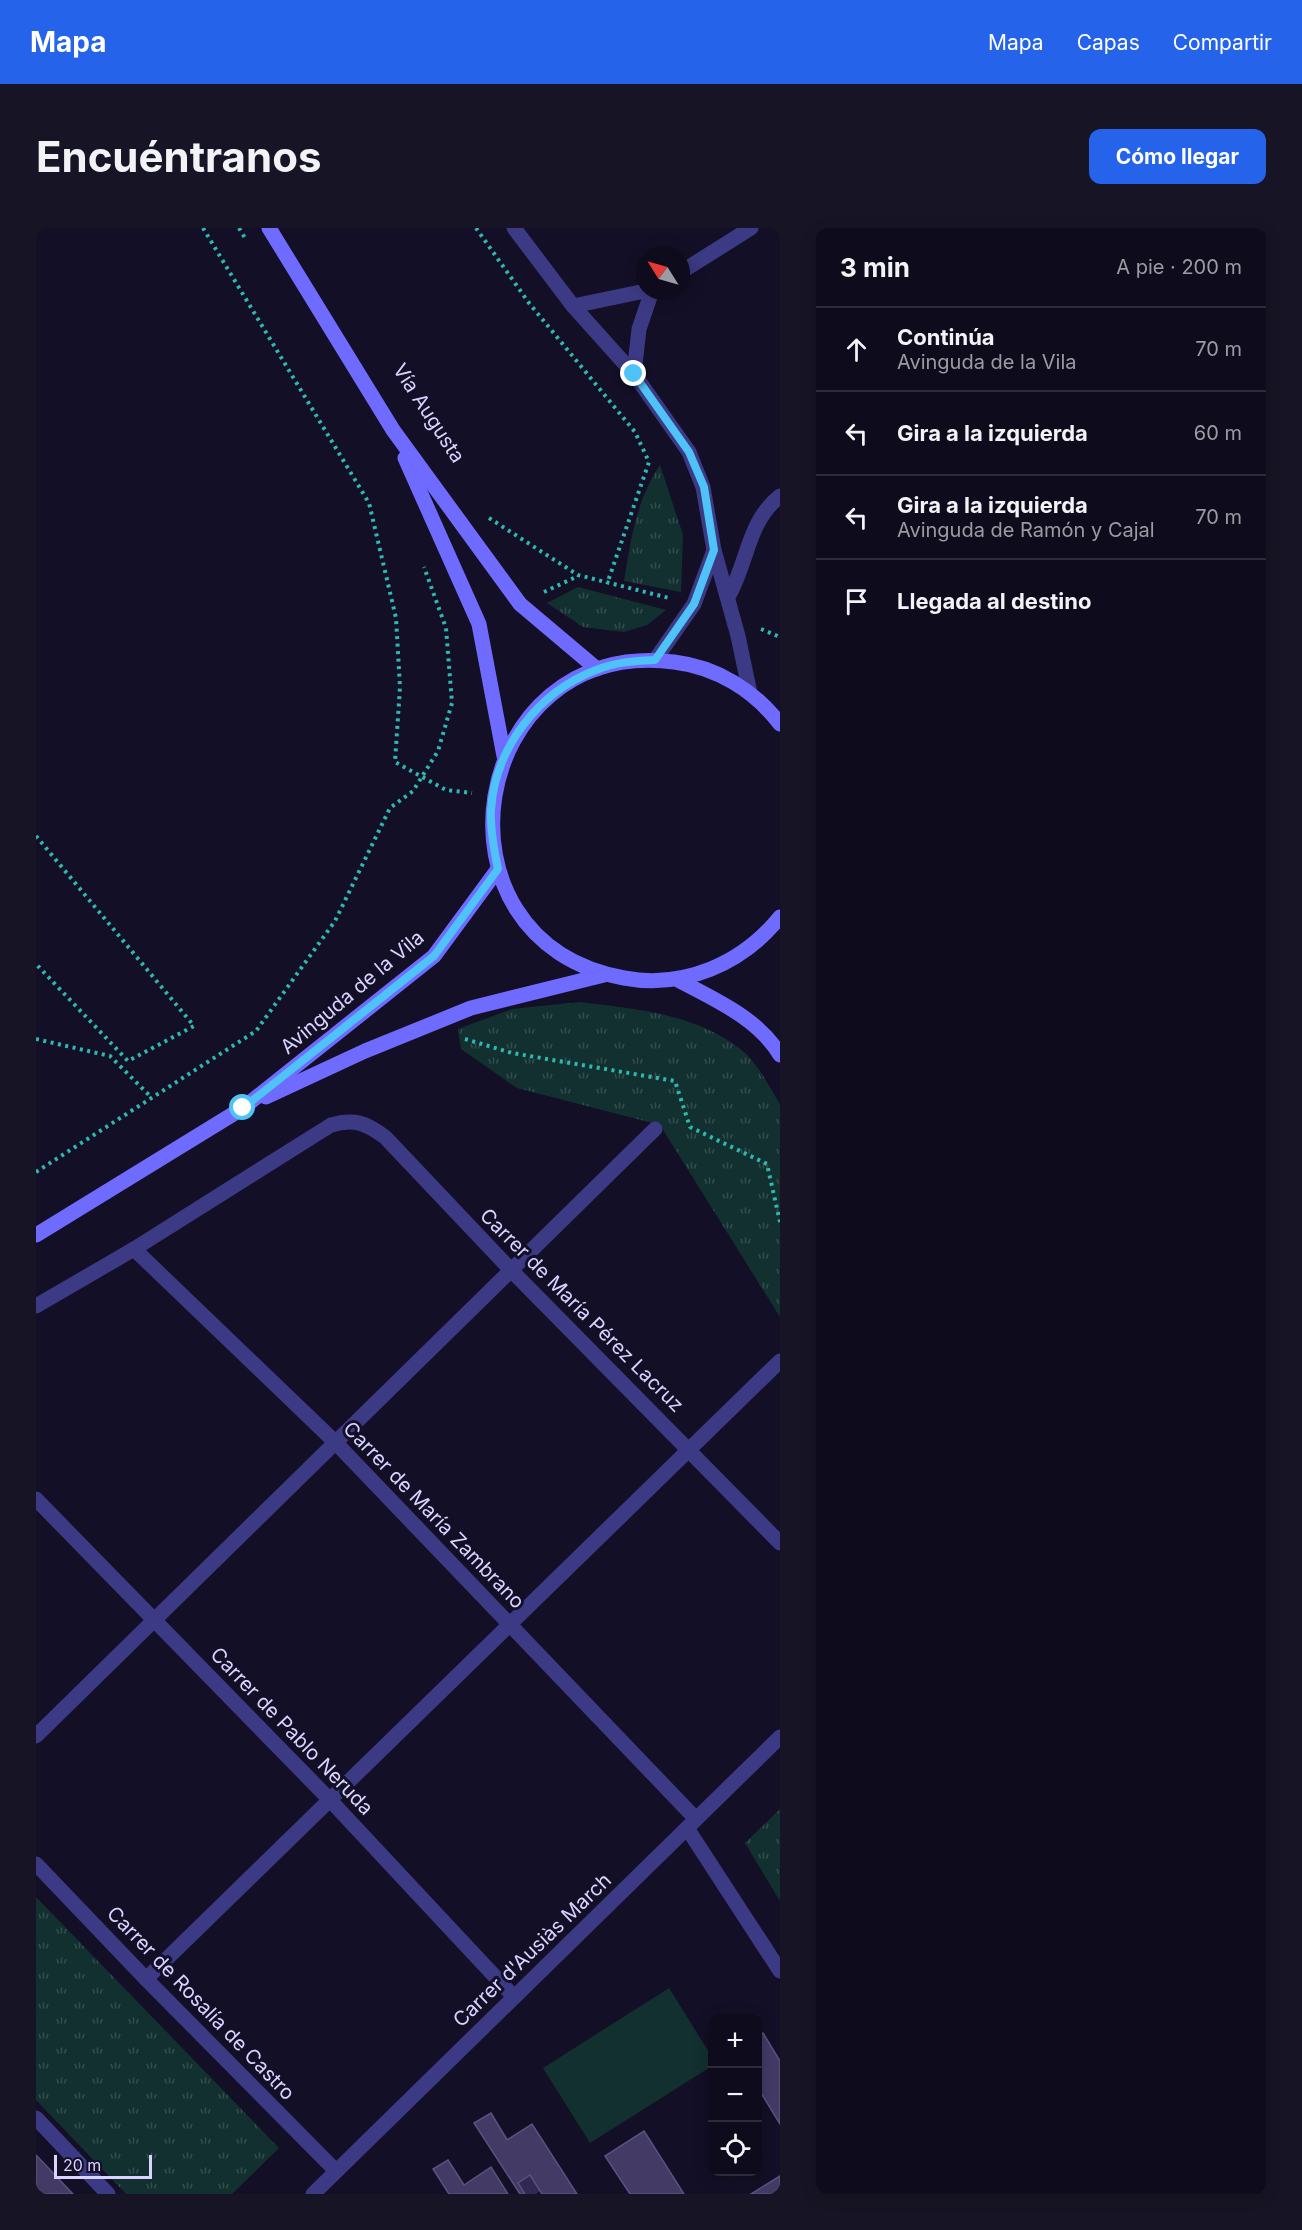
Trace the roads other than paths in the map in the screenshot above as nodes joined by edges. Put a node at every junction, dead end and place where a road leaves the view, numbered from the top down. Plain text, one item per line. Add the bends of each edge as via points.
1 (269, 228) edge
2 (514, 228) edge
3 (751, 228) edge
4 (690, 266) edge
5 (636, 293) edge
6 (649, 300) edge
7 (573, 306) junction
8 (634, 374) junction
9 (393, 430) junction
10 (780, 496) edge
11 (714, 550) junction
12 (728, 597) junction
13 (655, 660) junction
14 (597, 669) junction
15 (750, 693) junction
16 (777, 716) edge
17 (504, 756) junction
18 (498, 869) junction
19 (780, 917) edge
20 (604, 975) junction
21 (678, 980) junction
22 (780, 1055) edge
23 (243, 1108) junction
24 (655, 1129) dead end
25 (36, 1235) edge
26 (134, 1249) junction
27 (510, 1269) junction
28 (36, 1306) edge
29 (780, 1361) edge
30 (335, 1442) junction
31 (689, 1448) junction
32 (36, 1499) edge
33 (780, 1543) edge
34 (155, 1619) junction
35 (510, 1624) junction
36 (36, 1736) edge
37 (780, 1737) edge
38 (330, 1800) junction
39 (692, 1824) junction
40 (36, 1864) edge
41 (780, 1971) edge
42 (146, 1979) junction
43 (514, 1997) junction
44 (36, 2118) edge
45 (336, 2171) junction
46 (108, 2194) edge
47 (313, 2194) edge

1 - 9 main road
2 - 7 street
3 - 4 street
5 - 7 street
6 - 8 street via 639,329
7 - 8 street
8 - 11 street via 689,452 704,487
9 - 14 main road via 520,604
9 - 17 main road via 479,624
10 - 12 street via 754,526
11 - 12 street
11 - 13 street via 694,604
12 - 15 street
13 - 14 main road
13 - 15 main road via 721,675
14 - 17 main road via 542,703
15 - 16 main road
17 - 18 main road via 493,796 492,838
18 - 20 main road via 510,897 538,935 562,955
18 - 23 main road, Avinguda de la Vila via 434,956
19 - 21 main road via 767,933 734,959
20 - 21 main road via 641,981
20 - 23 main road, Avinguda de la Vila via 471,1008
21 - 22 main road via 734,1010 770,1038
23 - 25 main road, Avinguda de la Vila
24 - 27 street
26 - 27 street, Carrer de María Pérez Lacruz via 331,1125 347,1120 367,1124 385,1137
26 - 28 street
26 - 30 street, Carrer de María Zambrano
27 - 30 street
27 - 31 street, Carrer de María Pérez Lacruz
29 - 31 street
30 - 34 street
30 - 35 street, Carrer de María Zambrano
31 - 33 street, Carrer de María Pérez Lacruz
31 - 35 street
32 - 34 street, Carrer de Pablo Neruda
34 - 36 street
34 - 38 street, Carrer de Pablo Neruda
35 - 38 street
35 - 39 street, Carrer de María Zambrano
37 - 39 street, Carrer d'Ausiàs March
38 - 42 street
38 - 43 street, Carrer de Pablo Neruda
39 - 41 street, Carrer de María Zambrano
39 - 43 street, Carrer d'Ausiàs March
40 - 42 street, Carrer de Rosalía de Castro
42 - 45 street, Carrer de Rosalía de Castro
43 - 45 street, Carrer d'Ausiàs March
44 - 46 street
45 - 47 street, Carrer d'Ausiàs March

